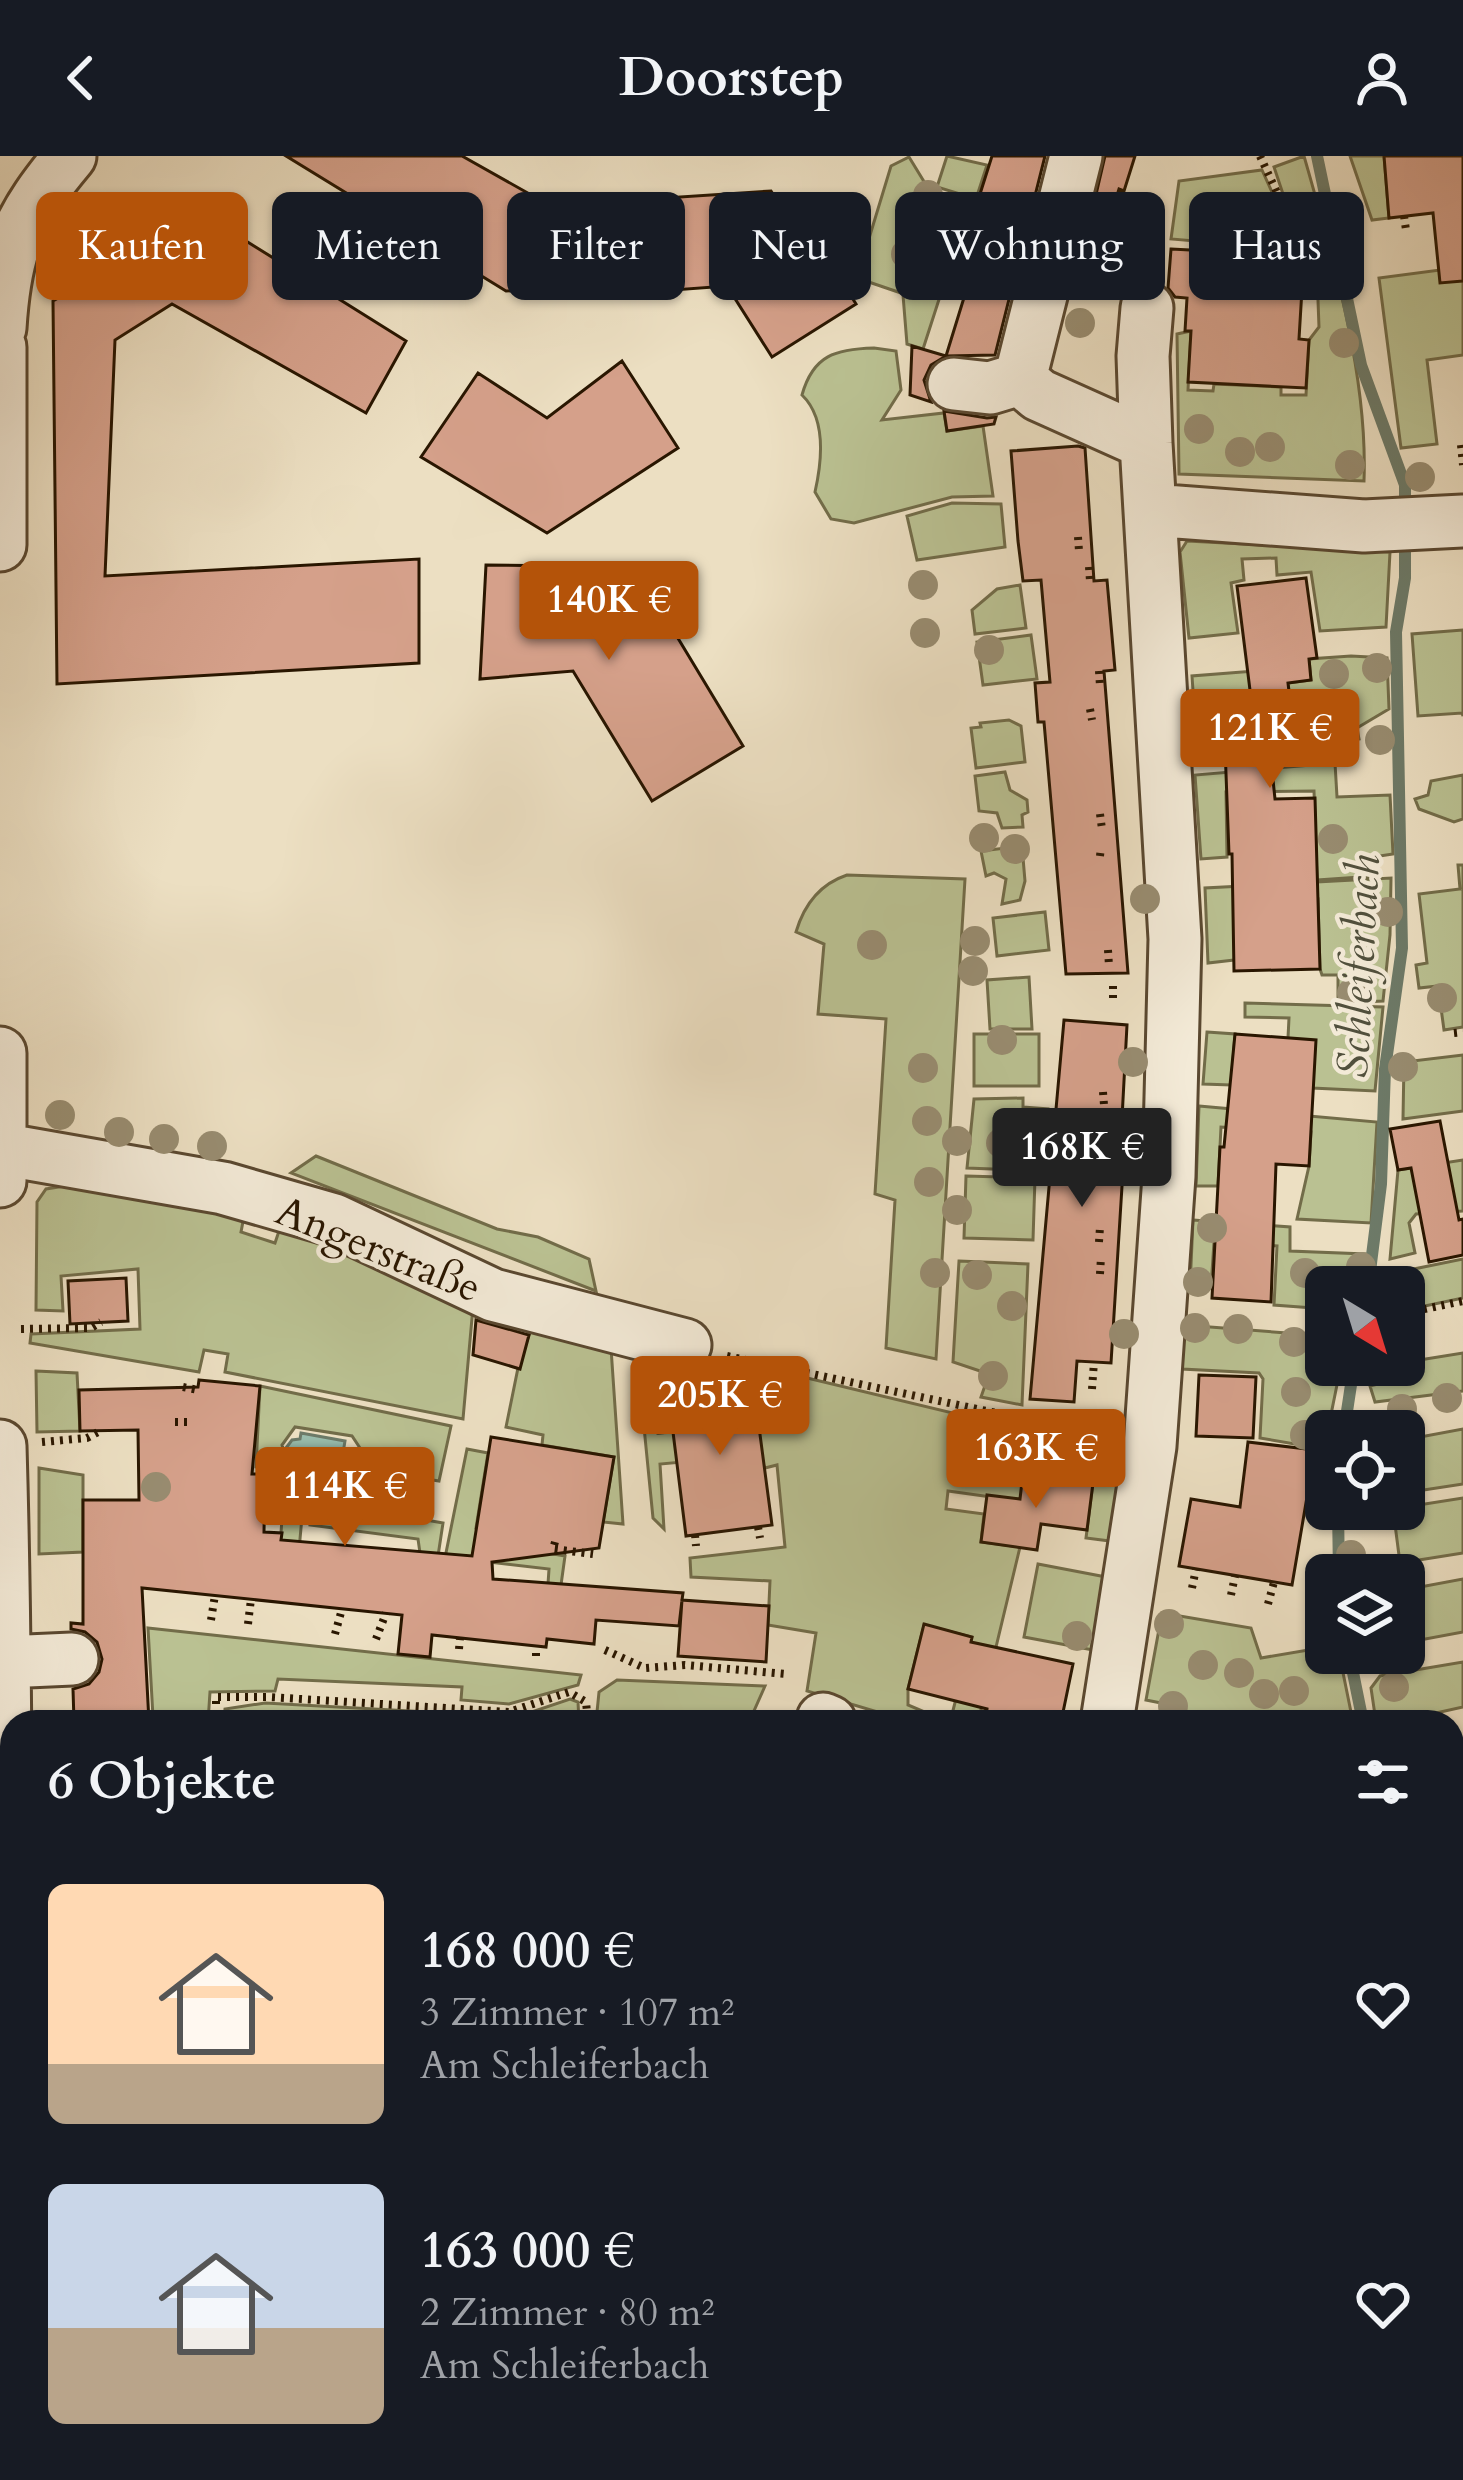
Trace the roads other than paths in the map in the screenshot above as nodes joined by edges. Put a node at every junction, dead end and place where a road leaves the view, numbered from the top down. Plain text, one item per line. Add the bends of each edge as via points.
1 (70, 156) edge
2 (1076, 156) edge
3 (1147, 308) dead end
4 (0, 328) edge
5 (0, 347) edge
6 (1020, 379) junction
7 (954, 383) dead end
8 (1146, 443) junction
9 (1151, 510) junction
10 (1446, 523) edge
11 (0, 545) edge
12 (0, 1053) edge
13 (1, 1149) edge
14 (0, 1181) edge
15 (685, 1345) road end
16 (11, 1445) edge
17 (2, 1588) edge
18 (72, 1659) dead end
19 (5, 1662) junction
20 (4, 1710) edge
21 (1109, 1710) edge

1 - 4 street via 18,229
2 - 6 street
3 - 8 street
5 - 11 street
6 - 7 street via 990,388
6 - 8 street
8 - 9 street
9 - 10 street via 1364,526
9 - 21 street via 1176,1016 1150,1446
12 - 13 street
13 - 14 street
13 - 15 street, Angerstraße via 223,1188 334,1220 493,1295
16 - 17 street
17 - 19 street
18 - 19 street
19 - 20 street

